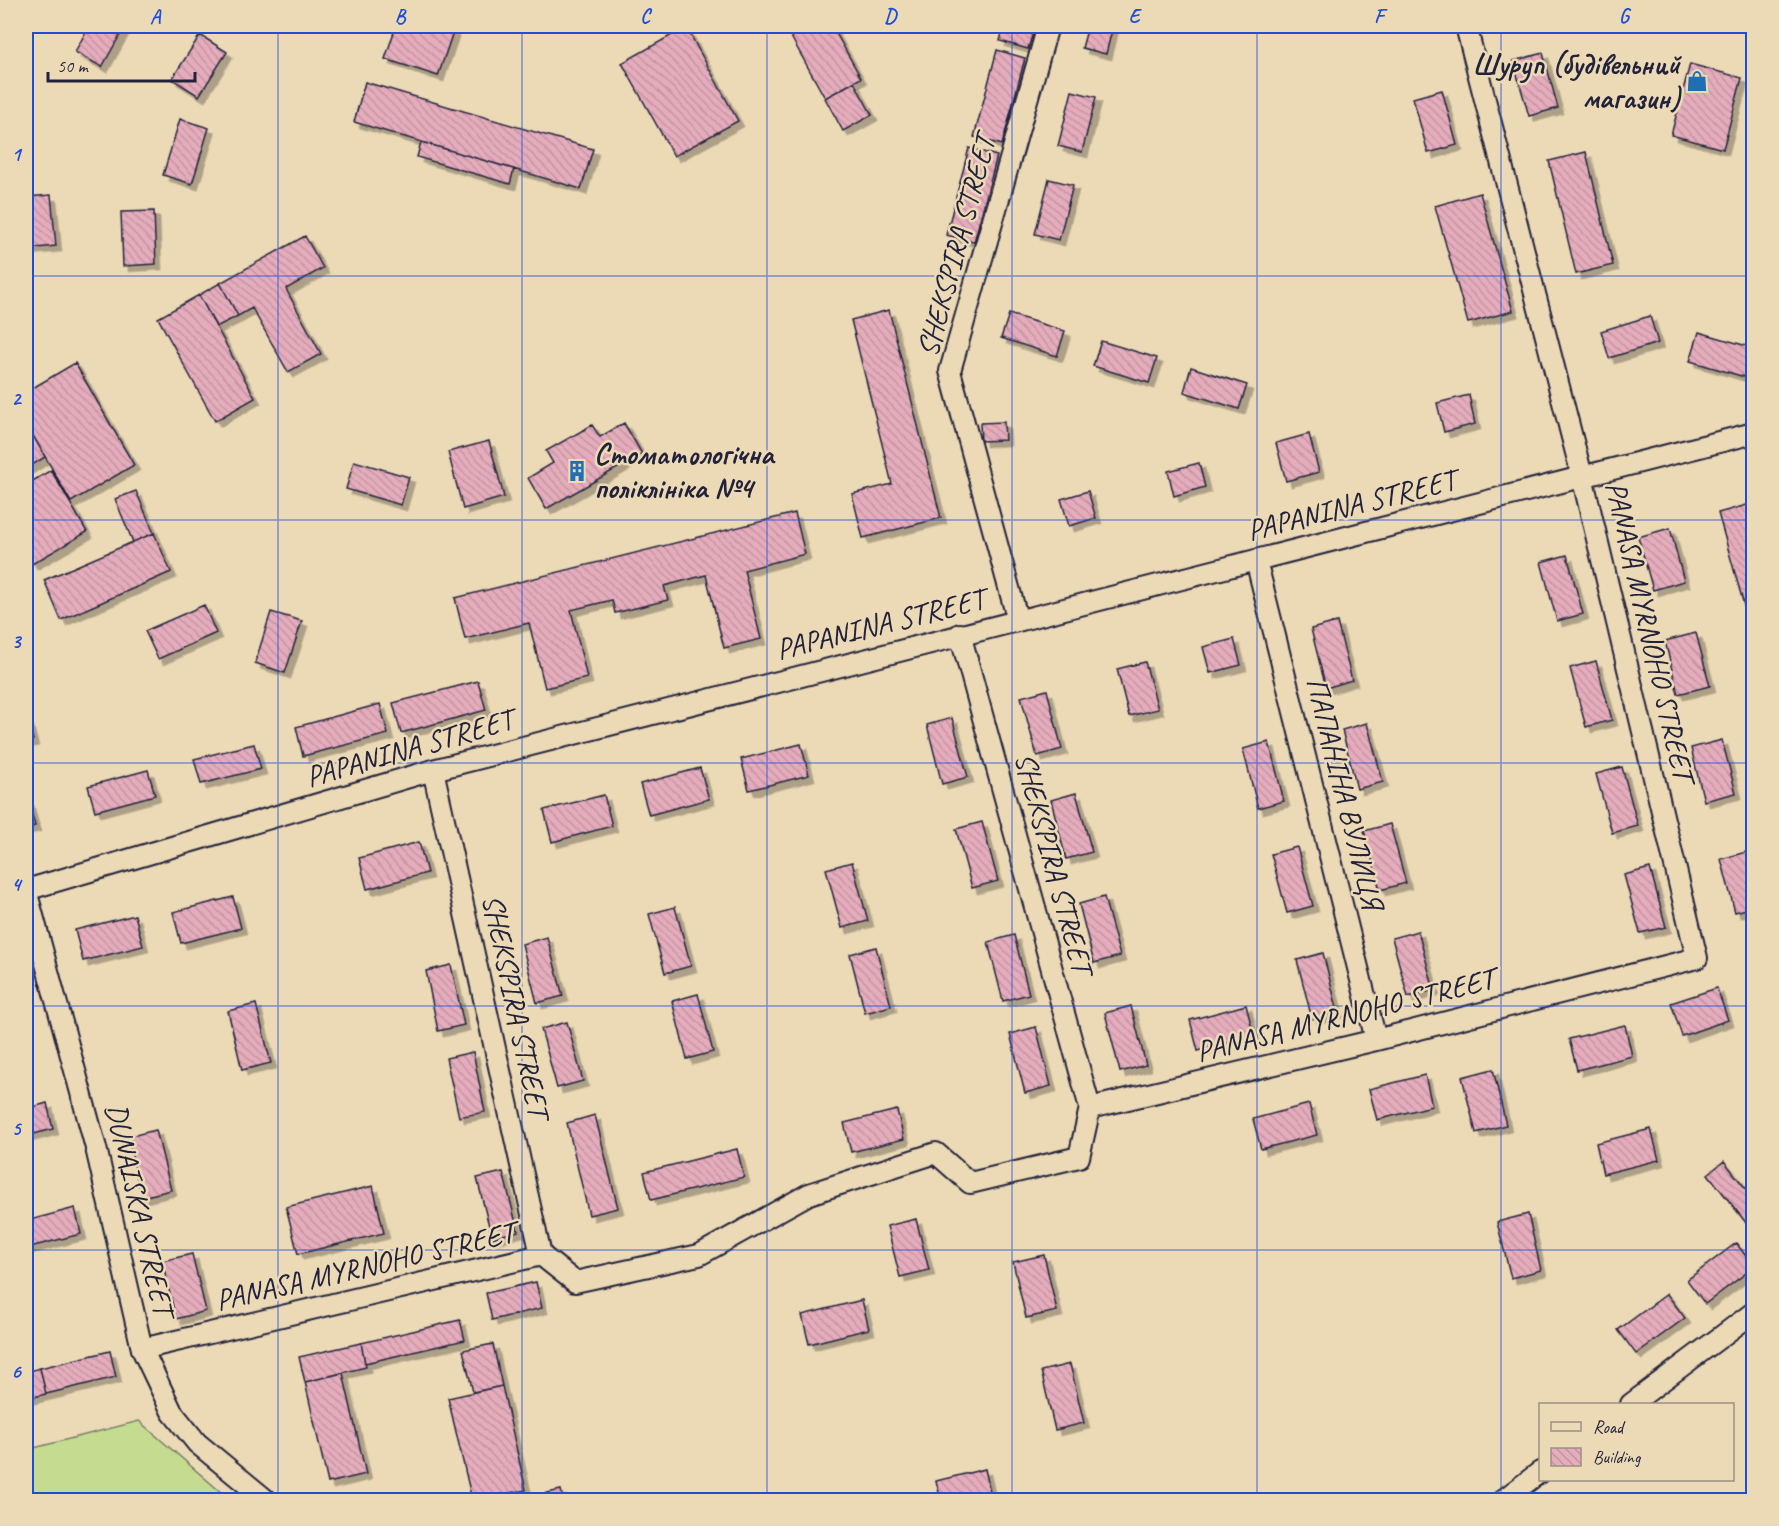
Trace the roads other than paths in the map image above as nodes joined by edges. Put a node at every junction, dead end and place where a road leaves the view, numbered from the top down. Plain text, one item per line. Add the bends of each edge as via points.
1 (1048, 26) edge
2 (1466, 26) edge
3 (1754, 433) edge
4 (1582, 476) junction
5 (1257, 560) junction
6 (1018, 621) junction
7 (960, 634) junction
8 (433, 770) junction
9 (26, 890) edge
10 (1376, 1040) junction
11 (1090, 1108) junction
12 (541, 1255) junction
13 (1754, 1312) edge
14 (142, 1349) junction
15 (1632, 1403) edge
16 (1539, 1473) edge
17 (266, 1500) edge
18 (1503, 1500) edge

1 - 6 street, SHEKSPIRA STREET via 950,371
2 - 4 street, PANASA MYRNOHO STREET
3 - 4 street, PAPANINA STREET
4 - 5 street, PAPANINA STREET
4 - 10 street, PANASA MYRNOHO STREET via 1697,957
5 - 6 street, PAPANINA STREET
5 - 10 street, ПАПАНІНА ВУЛИЦЯ
6 - 7 street, PAPANINA STREET
7 - 8 street, PAPANINA STREET
7 - 11 street, SHEKSPIRA STREET
8 - 9 street, PAPANINA STREET
8 - 12 street, SHEKSPIRA STREET
9 - 14 street, DUNAISKA STREET via 96,1148
10 - 11 street, PANASA MYRNOHO STREET
11 - 12 street, PANASA MYRNOHO STREET via 1079,1156 970,1183 936,1153 809,1194 699,1255 574,1282
12 - 14 street, PANASA MYRNOHO STREET
13 - 15 street
14 - 17 street, DUNAISKA STREET via 172,1412 196,1443
16 - 18 street

